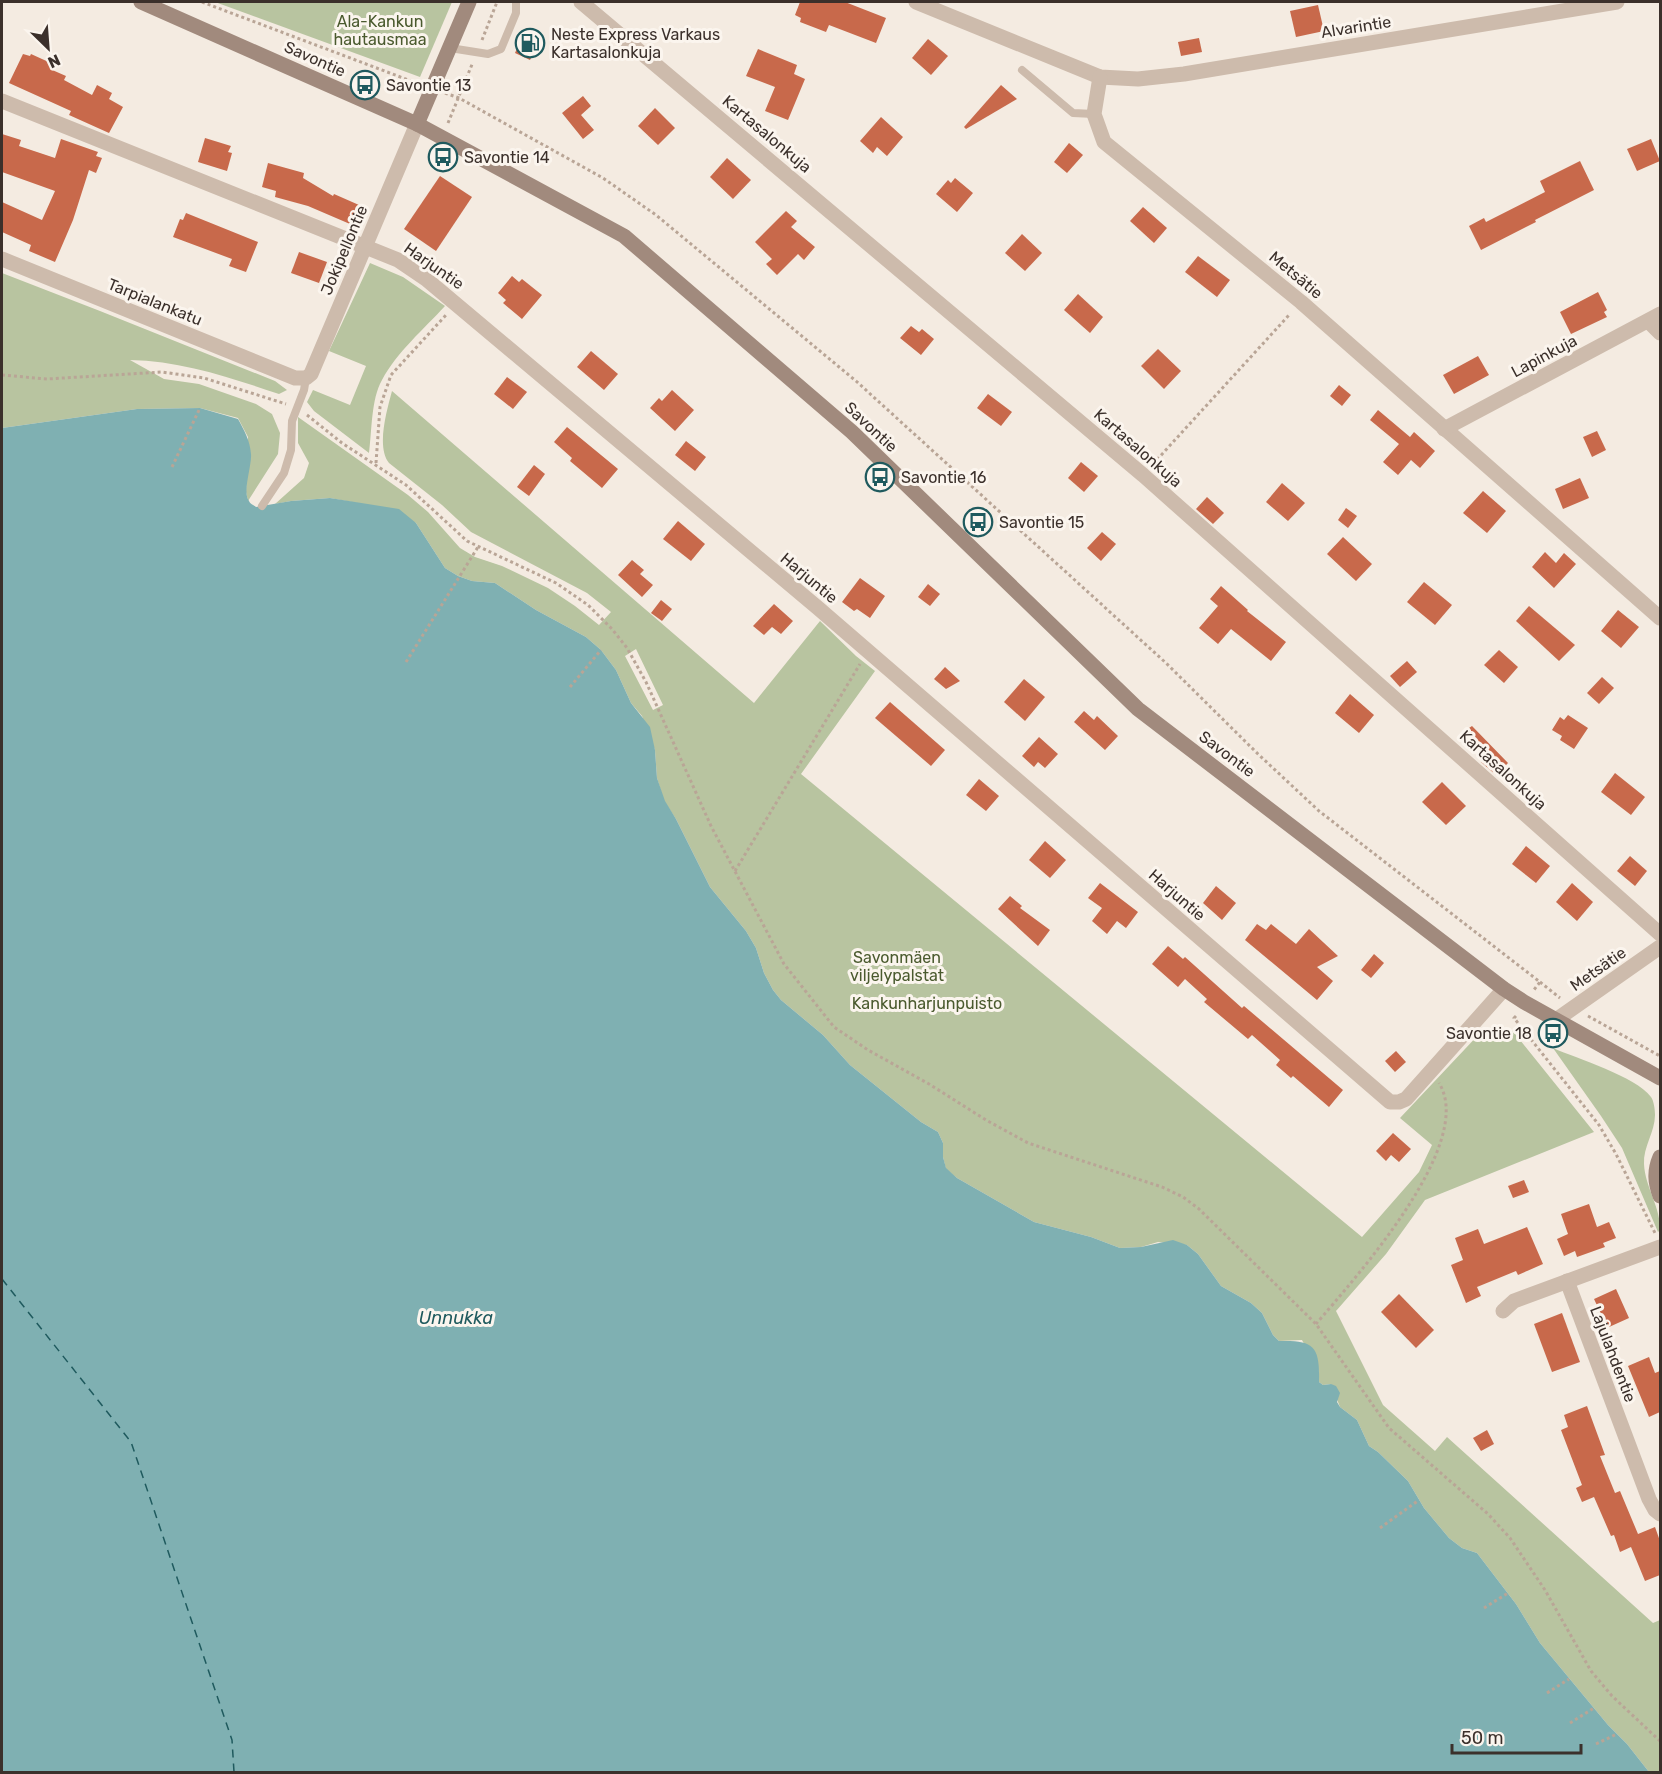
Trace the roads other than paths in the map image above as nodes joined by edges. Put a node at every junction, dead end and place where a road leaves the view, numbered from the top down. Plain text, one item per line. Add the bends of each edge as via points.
1 (141, 2) edge
2 (469, 2) edge
3 (516, 2) edge
4 (581, 2) edge
5 (916, 2) edge
6 (1617, 2) edge
7 (450, 48) junction
8 (1022, 70) dead end
9 (1100, 77) junction
10 (2, 101) edge
11 (1094, 114) junction
12 (417, 124) junction
13 (365, 247) junction
14 (2, 259) edge
15 (1654, 318) edge
16 (1660, 333) edge
17 (301, 378) junction
18 (1444, 429) junction
19 (262, 506) dead end
20 (1660, 618) edge
21 (1660, 934) edge
22 (1660, 947) edge
23 (1504, 989) junction
24 (1556, 1020) junction
25 (1660, 1078) edge
26 (1660, 1158) edge
27 (1660, 1196) edge
28 (1658, 1241) edge
29 (1567, 1281) junction
30 (1503, 1311) dead end
31 (1660, 1514) edge

1 - 12 street, Savontie
2 - 7 street
3 - 7 lane via 516,12 501,49 488,54
4 - 21 street, Kartasalonkuja via 1143,475
5 - 9 street
6 - 9 street, Alvarintie via 1184,74 1138,79
7 - 12 street
8 - 11 lane via 1073,113
9 - 11 street, Metsätie
10 - 13 street, Harjuntie
11 - 18 street, Metsätie via 1104,142 1301,302
12 - 13 street, Jokipellontie
12 - 23 street, Savontie via 624,236 852,432 1138,709
13 - 17 street, Jokipellontie via 311,374
13 - 23 street, Harjuntie via 398,260 457,303 1390,1102 1406,1099
14 - 17 street, Tarpialankatu
15 - 16 street
15 - 18 street, Lapinkuja
17 - 19 lane via 304,390 292,421 291,450 284,472
18 - 20 street, Metsätie
22 - 24 street, Metsätie
23 - 24 street, Savontie
24 - 25 street, Savontie
26 - 27 street via 1655,1173
28 - 29 street
29 - 30 street via 1514,1301
29 - 31 street, Lajulahdentie via 1649,1499

